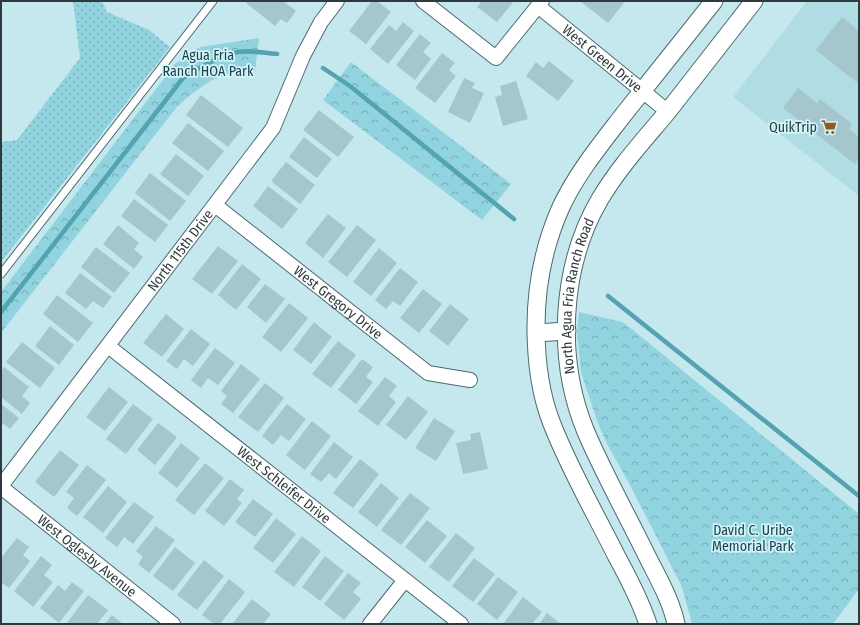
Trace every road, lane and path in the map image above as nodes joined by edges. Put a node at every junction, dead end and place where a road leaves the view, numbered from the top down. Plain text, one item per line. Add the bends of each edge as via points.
1 (213, 1) edge
2 (337, 1) edge
3 (423, 1) edge
4 (714, 1) edge
5 (754, 1) edge
6 (540, 4) edge
7 (642, 91) junction
8 (667, 111) junction
9 (215, 205) junction
10 (1, 274) edge
11 (567, 332) junction
12 (536, 333) junction
13 (108, 346) junction
14 (470, 380) dead end
15 (1, 486) edge
16 (404, 580) junction
17 (173, 624) edge
18 (370, 624) edge
19 (461, 624) edge
20 (648, 624) edge
21 (676, 624) edge

1 - 10 lane
2 - 9 street, North 115th Drive via 321,22 303,56 274,128
3 - 6 street via 496,58
4 - 7 street
5 - 8 street, North Agua Fria Ranch Road
6 - 7 street, West Green Drive
7 - 8 street, West Green Drive
7 - 12 street via 594,152 561,208 541,273
8 - 11 street, North Agua Fria Ranch Road via 610,182 587,225 574,261 570,282
9 - 13 street, North 115th Drive
9 - 14 street, West Gregory Drive via 428,373
11 - 12 street
11 - 21 street, North Agua Fria Ranch Road via 568,362 578,413 660,581
12 - 20 street via 541,385 552,423 636,593
13 - 15 street, North 115th Drive
13 - 16 street, West Schleifer Drive
15 - 17 street, West Oglesby Avenue
16 - 18 street
16 - 19 street, West Schleifer Drive

